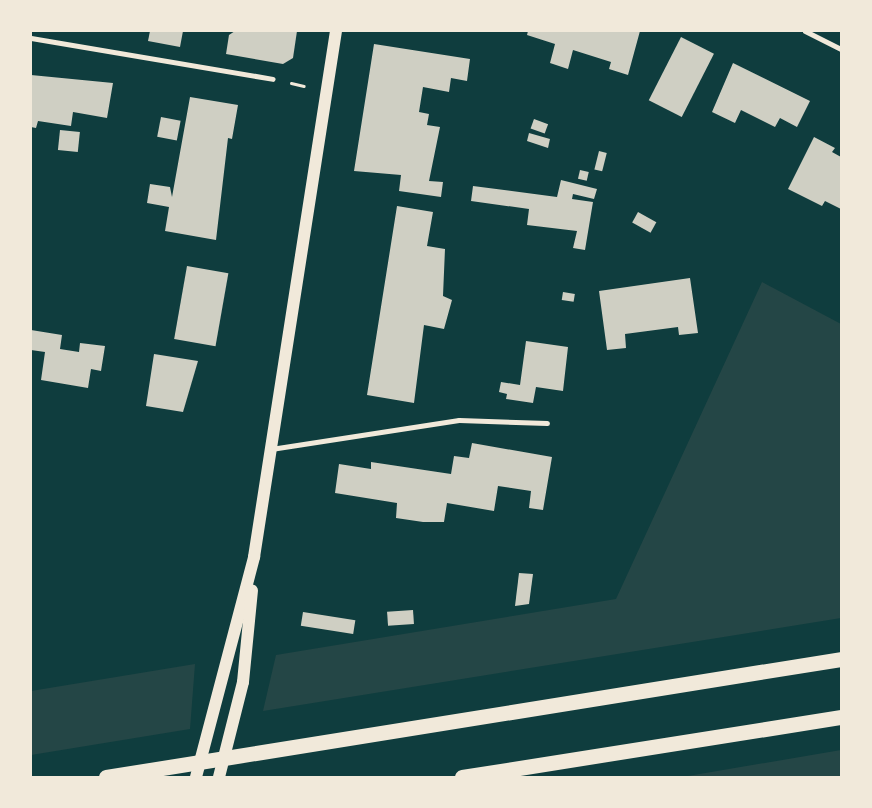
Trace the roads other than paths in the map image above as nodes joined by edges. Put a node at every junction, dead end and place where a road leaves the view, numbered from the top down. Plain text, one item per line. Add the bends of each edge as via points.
1 (336, 31) edge
2 (805, 31) edge
3 (31, 38) edge
4 (841, 49) edge
5 (273, 79) road end
6 (547, 423) dead end
7 (271, 449) junction
8 (254, 557) junction
9 (841, 659) edge
10 (841, 717) edge
11 (106, 777) edge
12 (196, 777) edge
13 (219, 777) edge
14 (462, 777) edge

1 - 7 main road
2 - 4 street
3 - 5 street
6 - 7 street via 459,420
7 - 8 main road
8 - 12 main road
8 - 13 main road via 243,682
9 - 11 highway
10 - 14 highway

